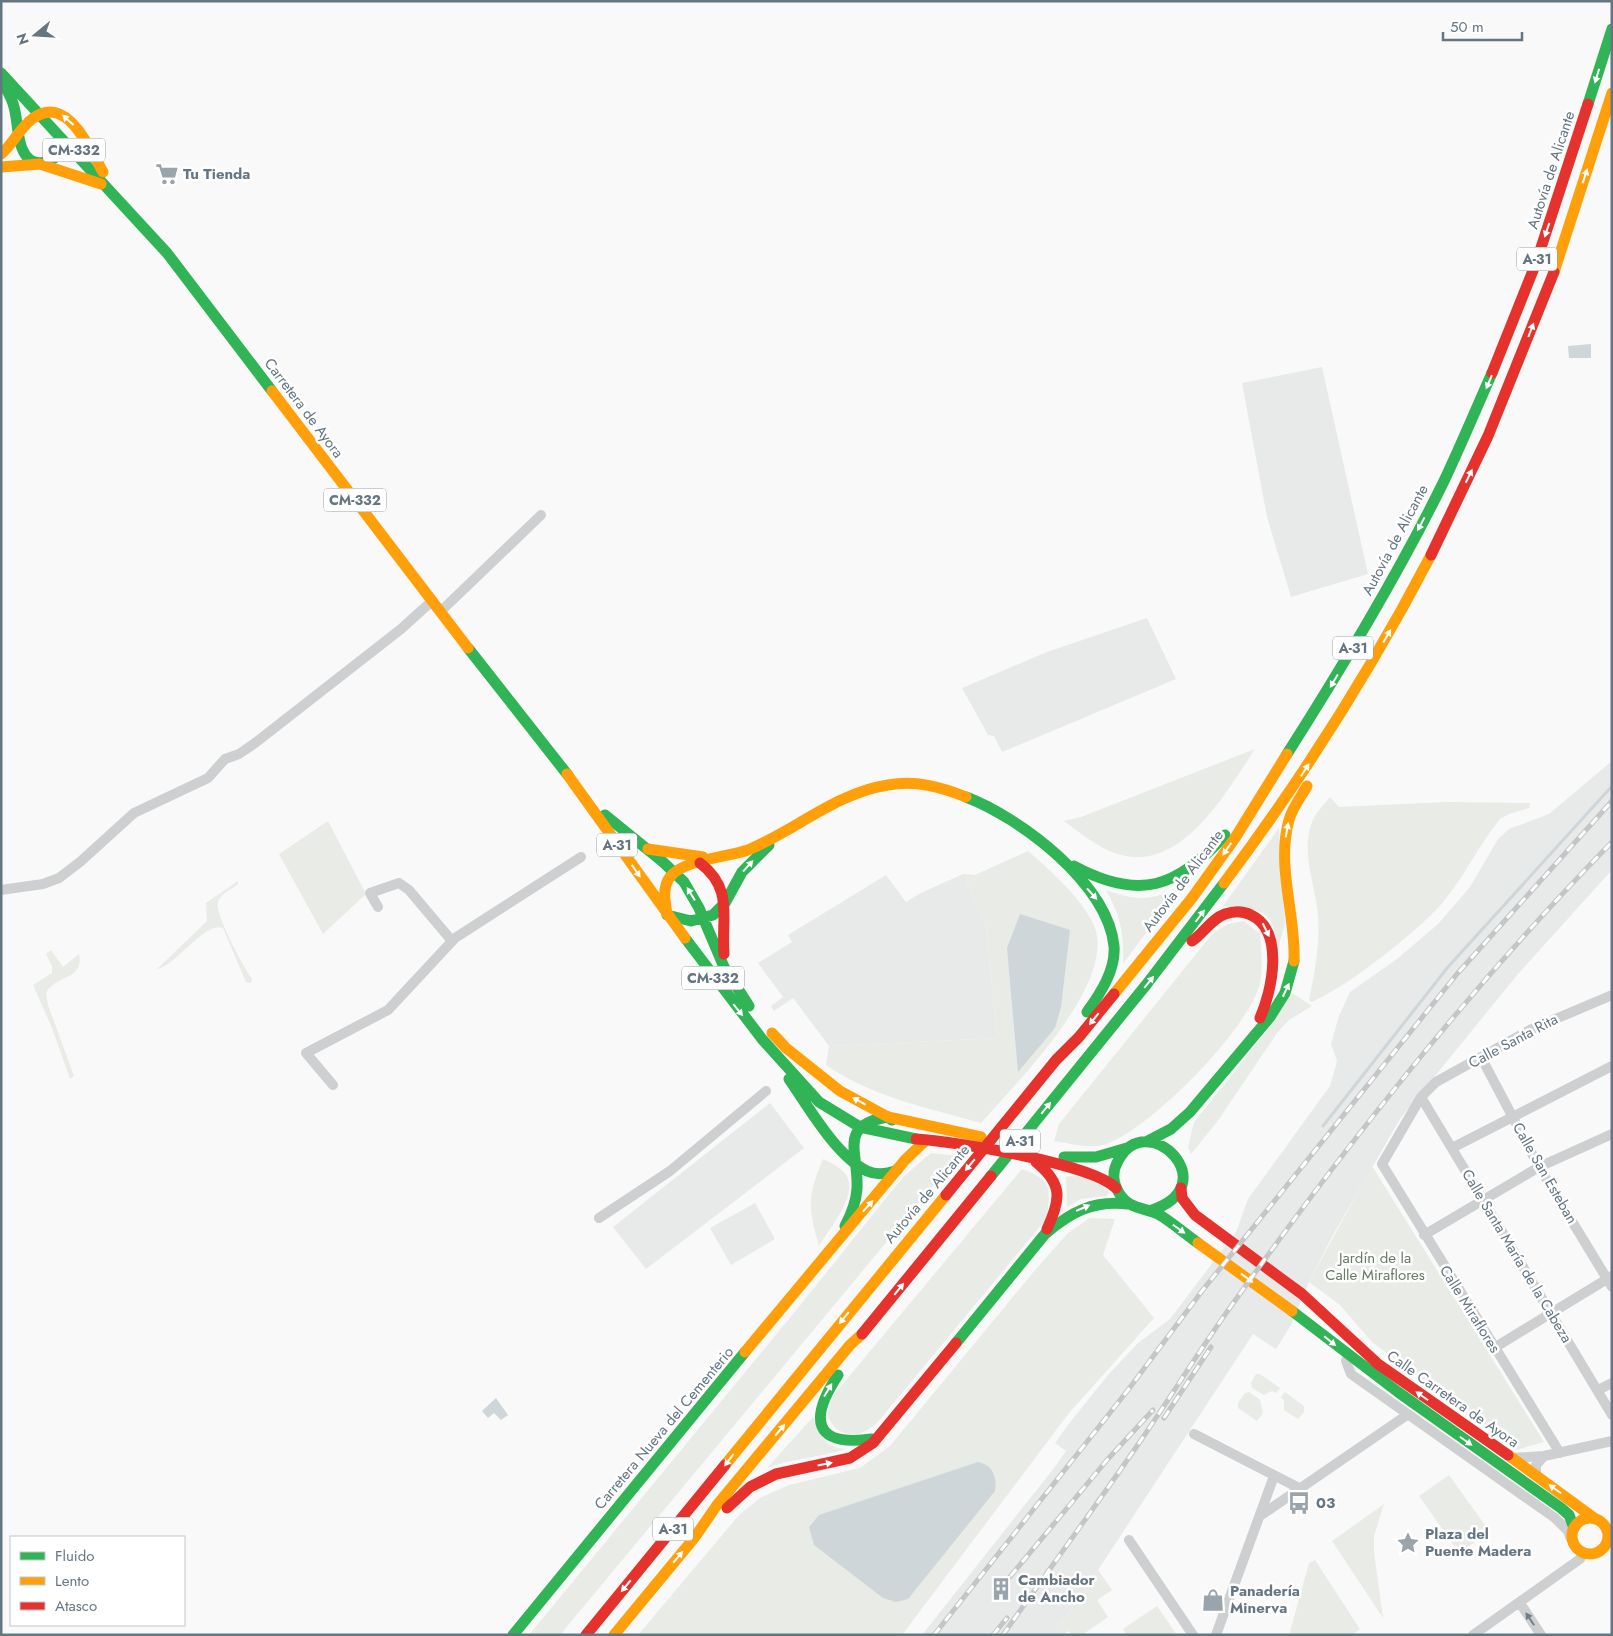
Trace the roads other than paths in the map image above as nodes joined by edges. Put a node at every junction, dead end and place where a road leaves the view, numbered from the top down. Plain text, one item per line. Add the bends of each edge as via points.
1 (1612, 29) edge
2 (1, 73) edge
3 (1, 81) edge
4 (1612, 93) edge
5 (40, 114) junction
6 (18, 136) junction
7 (68, 145) junction
8 (1, 154) edge
9 (40, 164) junction
10 (1, 167) edge
11 (108, 187) junction
12 (125, 205) junction
13 (541, 516) dead end
14 (432, 601) junction
15 (440, 612) junction
16 (1325, 738) junction
17 (567, 774) junction
18 (1252, 808) junction
19 (780, 834) junction
20 (642, 847) junction
21 (1046, 847) junction
22 (580, 857) dead end
23 (719, 858) junction
24 (700, 863) junction
25 (674, 871) junction
26 (1, 890) edge
27 (724, 903) junction
28 (378, 907) dead end
29 (667, 915) junction
30 (704, 919) junction
31 (452, 941) junction
32 (1171, 955) junction
33 (728, 975) junction
34 (1612, 995) edge
35 (762, 1039) junction
36 (1246, 1042) junction
37 (1481, 1057) junction
38 (1056, 1060) junction
39 (1612, 1066) edge
40 (333, 1086) dead end
41 (766, 1090) dead end
42 (1421, 1097) junction
43 (1190, 1111) junction
44 (888, 1117) junction
45 (1513, 1117) junction
46 (860, 1127) junction
47 (1612, 1134) edge
48 (906, 1139) junction
49 (926, 1140) junction
50 (1148, 1141) junction
51 (1127, 1148) junction
52 (1452, 1148) junction
53 (1036, 1155) junction
54 (905, 1160) junction
55 (1179, 1162) junction
56 (854, 1163) junction
57 (1382, 1164) joint
58 (1539, 1167) junction
59 (897, 1170) junction
60 (1116, 1188) junction
61 (1180, 1188) junction
62 (1483, 1200) junction
63 (1128, 1204) junction
64 (1149, 1211) junction
65 (599, 1218) dead end
66 (1045, 1234) junction
67 (1424, 1235) junction
68 (837, 1240) junction
69 (1610, 1280) edge
70 (1552, 1313) junction
71 (869, 1327) junction
72 (1494, 1348) junction
73 (1348, 1355) junction
74 (1612, 1383) edge
75 (1598, 1390) junction
76 (1612, 1414) edge
77 (1407, 1415) junction
78 (1194, 1434) dead end
79 (877, 1438) junction
80 (1612, 1441) edge
81 (1560, 1453) junction
82 (1544, 1456) junction
83 (1510, 1458) junction
84 (1274, 1476) junction
85 (1536, 1476) junction
86 (1299, 1488) junction
87 (1260, 1516) junction
88 (1594, 1518) junction
89 (1609, 1527) edge
90 (1573, 1533) junction
91 (695, 1537) junction
92 (1130, 1540) dead end
93 (1608, 1546) edge
94 (1583, 1553) junction
95 (1520, 1603) junction
96 (513, 1635) edge
97 (586, 1635) edge
98 (614, 1635) edge
99 (1193, 1635) edge
100 (1216, 1635) edge
101 (1473, 1635) edge
102 (1541, 1635) edge

1 -> 18 main road, Autovía de Alicante / A-31 via 1536,263 1470,425 1440,489 1344,664
2 - 5 main road, Carretera de Ayora / CM-332
3 - 6 main road, CM-332 via 14,104
16 -> 4 main road, A-31 via 1400,612 1486,440 1554,271
5 - 6 main road, CM-332
5 - 7 main road, Carretera de Ayora / CM-332
12 -> 5 main road, CM-332 via 72,121 57,112
6 - 8 main road, CM-332
6 - 9 main road, CM-332 via 27,157
7 - 9 main road, CM-332 via 52,161
7 - 11 main road, Carretera de Ayora / CM-332
9 - 10 main road, CM-332
9 - 11 main road, CM-332
11 - 12 main road, Carretera de Ayora / CM-332
12 - 14 main road, Carretera de Ayora / CM-332 via 168,253
13 - 15 street
14 - 15 main road, Carretera de Ayora / CM-332
14 - 26 street via 247,749 225,759 208,778 134,813 59,878 43,884
15 - 17 main road, Carretera de Ayora / CM-332
32 -> 16 main road, A-31 via 1272,820
36 -> 16 main road via 1267,1020 1290,984 1296,950 1286,873 1286,834 1289,819 1321,762
17 - 20 main road, A-31
17 -> 29 main road, A-31
18 - 21 main road via 1191,870 1165,883 1144,887 1111,883 1088,875
18 -> 38 main road, Autovía de Alicante / A-31 via 1192,898 1079,1038
19 - 21 main road via 856,793 916,783 958,793 989,806
19 - 23 main road
27 -> 19 main road via 744,870
20 - 23 main road
20 - 25 main road, A-31
21 -> 38 main road via 1098,900 1114,946 1108,978 1098,998 1071,1033
22 - 31 street
23 - 24 main road
24 - 25 main road
24 - 27 main road via 718,877
25 - 29 main road via 665,887
30 -> 25 main road, A-31 via 692,894
27 - 30 main road
27 - 33 main road via 722,941
28 - 31 street via 370,893 398,883 409,890
29 - 30 main road via 686,922
29 -> 35 main road, CM-332
30 - 33 main road
31 - 40 street via 388,1010 306,1053
32 -> 36 main road via 1221,915 1239,911 1259,918 1267,928 1270,940 1272,981 1263,1014
71 -> 32 main road, A-31
44 -> 33 main road via 840,1092 786,1048 759,1019
34 - 37 street, Calle Santa Rita via 1532,1029
35 - 46 main road, CM-332 via 819,1102
35 - 56 main road
36 - 43 main road
37 - 42 street, Calle Santa Rita via 1436,1082
37 - 45 street, Calle San Esteban
38 -> 97 main road, Autovía de Alicante / A-31
39 - 45 street
41 - 65 street via 670,1171
42 - 52 street, Calle Santa María de la Cabeza
42 - 57 street, Calle Santa Rita
43 - 50 main road via 1169,1130
43 - 55 main road via 1179,1138
44 - 46 main road via 874,1119
44 - 48 main road via 901,1127
44 - 53 main road, A-31 via 955,1130
45 - 52 street
45 - 58 street, Calle San Esteban
46 - 48 main road, A-31
46 - 56 main road via 853,1142
47 - 58 street
48 - 49 main road, A-31
48 - 54 main road
49 - 53 main road, A-31
49 - 54 main road
50 - 51 main road
50 - 55 main road via 1166,1147
51 - 53 main road via 1094,1159
51 - 60 main road via 1116,1160
52 - 62 street, Calle Santa María de la Cabeza
53 - 60 main road, A-31 via 1086,1171
53 - 66 main road via 1056,1183 1059,1197 1056,1212
54 - 59 main road
55 - 61 main road via 1183,1177
56 - 59 main road via 873,1173
56 - 68 main road, Carretera Nueva del Cementerio via 856,1200
57 - 67 street, Calle Miraflores
58 - 62 street
58 - 69 street, Calle San Esteban
68 -> 59 main road, Carretera Nueva del Cementerio
60 - 63 main road, A-31
61 - 64 main road via 1168,1203
83 -> 61 main road, Calle Carretera de Ayora via 1378,1364 1302,1294 1186,1206
62 - 67 street
62 - 70 street, Calle Santa María de la Cabeza
63 - 64 main road
66 -> 63 main road via 1085,1206 1108,1202
64 -> 73 main road, Calle Carretera de Ayora via 1292,1311
66 - 79 main road
67 - 72 street, Calle Miraflores
68 - 96 main road, Carretera Nueva del Cementerio
69 - 70 street
70 - 72 street
70 - 75 street, Calle Santa María de la Cabeza
79 -> 71 main road via 854,1443 835,1440 827,1433 819,1414 825,1394 858,1349
91 -> 71 main road, A-31 via 717,1505 850,1344
72 - 81 street, Calle Miraflores
73 - 77 street via 1346,1362 1351,1374
73 -> 90 main road, Calle Carretera de Ayora via 1561,1508 1569,1515
74 - 75 street
75 - 76 street, Calle Santa María de la Cabeza
77 - 86 street
77 - 90 street
78 - 84 street
91 -> 79 main road via 750,1486 776,1474 850,1458
80 - 81 street
81 - 82 street
82 - 83 street
82 - 85 street via 1535,1467
83 - 85 main road, Calle Carretera de Ayora
84 - 86 street
84 - 87 street
88 -> 85 main road, Calle Carretera de Ayora
86 - 87 street
87 - 100 street
88 - 89 main road
88 - 90 main road via 1580,1521
89 - 93 main road
90 - 94 main road via 1574,1546
98 -> 91 main road, A-31
92 - 99 street
93 - 94 main road via 1594,1553
94 - 95 street
95 - 101 street
102 -> 95 street

